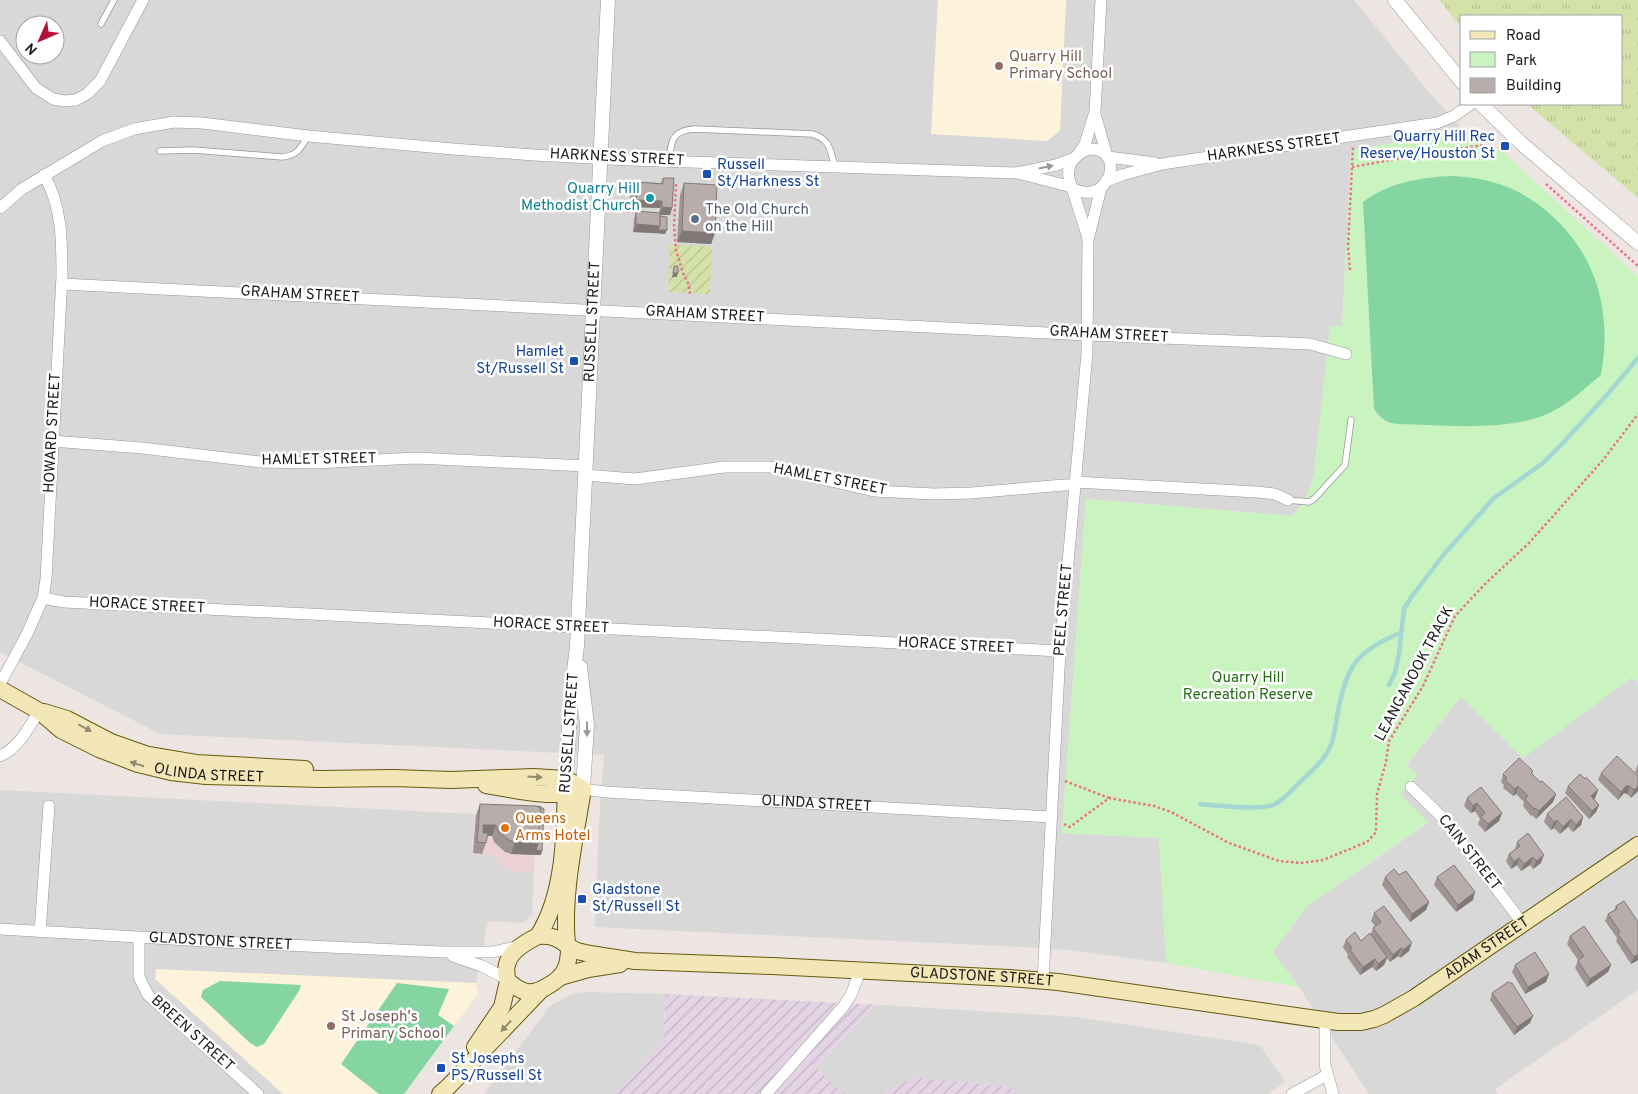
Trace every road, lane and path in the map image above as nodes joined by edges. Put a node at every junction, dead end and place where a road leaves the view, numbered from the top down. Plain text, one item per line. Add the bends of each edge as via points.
1 (114, 0) edge
2 (143, 0) edge
3 (608, 0) edge
4 (1101, 0) edge
5 (1395, 0) edge
6 (101, 24) dead end
7 (0, 41) edge
8 (1460, 80) edge
9 (1470, 105) edge
10 (1482, 105) edge
11 (1095, 112) junction
12 (308, 136) junction
13 (1353, 136) junction
14 (1485, 145) dead end
15 (160, 151) dead end
16 (1076, 157) junction
17 (1108, 157) junction
18 (600, 158) junction
19 (669, 161) junction
20 (1162, 164) junction
21 (835, 167) junction
22 (1352, 167) junction
23 (1016, 173) junction
24 (44, 175) junction
25 (1544, 183) dead end
26 (676, 184) edge
27 (1104, 184) junction
28 (1072, 188) junction
29 (0, 208) edge
30 (628, 212) dead end
31 (644, 212) edge
32 (667, 218) edge
33 (675, 219) junction
34 (1088, 240) junction
35 (1638, 243) edge
36 (1638, 266) edge
37 (1350, 270) dead end
38 (62, 284) junction
39 (690, 295) dead end
40 (593, 309) junction
41 (1088, 334) junction
42 (1346, 354) dead end
43 (1638, 414) edge
44 (1351, 420) dead end
45 (52, 441) junction
46 (585, 471) junction
47 (1075, 483) junction
48 (1288, 500) joint
49 (42, 598) junction
50 (578, 628) junction
51 (577, 646) junction
52 (1060, 652) junction
53 (0, 684) edge
54 (0, 689) edge
55 (40, 711) junction
56 (0, 756) edge
57 (1065, 781) dead end
58 (566, 786) junction
59 (1411, 787) dead end
60 (582, 789) junction
61 (1109, 798) junction
62 (50, 806) dead end
63 (1051, 817) junction
64 (1638, 845) edge
65 (1523, 924) junction
66 (0, 929) edge
67 (40, 932) junction
68 (538, 936) junction
69 (139, 937) junction
70 (519, 946) junction
71 (568, 946) junction
72 (442, 952) junction
73 (635, 961) junction
74 (860, 971) junction
75 (560, 978) junction
76 (507, 980) junction
77 (1043, 981) junction
78 (540, 991) junction
79 (1325, 1021) junction
80 (1327, 1075) junction
81 (445, 1091) edge
82 (258, 1094) edge
83 (766, 1094) edge
84 (1292, 1094) edge
85 (1333, 1094) edge

1 - 6 lane
2 - 7 street via 100,81 80,98 53,99 36,88
3 - 18 street, RUSSELL STREET
4 - 11 street
5 - 8 street
9 - 13 street, HARKNESS STREET via 1448,120
10 - 35 street via 1521,143
11 - 16 street via 1085,144
11 - 17 street
12 - 15 lane via 293,156
12 - 18 street, HARKNESS STREET
12 - 24 street, HARKNESS STREET via 174,122 134,129 102,141
13 - 20 street, HARKNESS STREET
13 - 22 path
14 - 22 path
16 - 17 street via 1095,149
23 -> 16 street, HARKNESS STREET via 1056,165
16 - 28 street via 1068,174
17 - 20 street, HARKNESS STREET
17 - 27 street via 1111,170
18 - 19 street, HARKNESS STREET
18 - 40 street, RUSSELL STREET
19 - 21 street, HARKNESS STREET
19 - 21 lane via 672,140 680,132 695,129 812,134 827,142
20 - 27 street, HARKNESS STREET via 1120,175
21 - 23 street, HARKNESS STREET
22 - 37 path
23 - 28 street, HARKNESS STREET
24 - 29 street, HARKNESS STREET
24 - 38 street, HOWARD STREET via 60,217
25 - 36 path
26 - 33 path
27 - 28 street via 1085,194
27 - 34 street, PEEL STREET
28 - 34 street, PEEL STREET
30 - 31 path
32 - 33 path
33 - 39 path via 676,250
34 - 41 street, PEEL STREET
38 - 40 street, GRAHAM STREET
38 - 45 street, HOWARD STREET
40 - 41 street, GRAHAM STREET
40 - 46 street, RUSSELL STREET
41 - 42 street, GRAHAM STREET via 1310,344
41 - 47 street, PEEL STREET
43 - 61 path, LEANGANOOK TRACK via 1603,460 1529,543 1455,616 1423,686 1389,741 1378,794 1376,832 1366,842 1323,860 1279,861 1229,843 1171,812
44 - 48 lane via 1346,465 1309,502
45 - 46 street, HAMLET STREET via 260,462 416,458
45 - 49 street, HOWARD STREET via 46,579
46 - 47 street, HAMLET STREET via 636,479 716,468 770,467 893,493 953,494
46 - 50 street, RUSSELL STREET
47 - 48 street, HAMLET STREET via 1258,492
47 - 52 street, PEEL STREET
49 - 50 street, HORACE STREET via 64,602
49 - 53 street, HOWARD STREET
50 - 51 street, RUSSELL STREET
50 - 52 street, HORACE STREET
51 - 58 street, RUSSELL STREET
51 -> 60 street, RUSSELL STREET via 587,726
52 - 63 street, PEEL STREET
54 - 55 main road, OLINDA STREET
55 - 56 street via 17,744
55 - 58 main road, OLINDA STREET via 67,719 126,748 174,760 451,780 530,792
57 - 61 path, LEANGANOOK TRACK
58 - 60 main road, OLINDA STREET
58 - 68 main road, RUSSELL STREET via 564,842 558,881 549,916
59 - 65 street, CAIN STREET via 1444,819
60 - 63 street, OLINDA STREET
60 - 71 main road, RUSSELL STREET via 567,897 565,930
61 - 63 path via 1070,827
62 - 67 street
63 - 77 street, PEEL STREET
64 - 65 main road, ADAM STREET
65 - 79 main road, ADAM STREET via 1384,1015 1361,1022
66 - 67 street, GLADSTONE STREET
67 - 69 street, GLADSTONE STREET
68 - 70 main road
68 - 71 main road via 557,938
69 - 72 street, GLADSTONE STREET
69 - 82 street, BREEN STREET via 139,977 148,995
70 - 72 street, GLADSTONE STREET via 493,952
70 - 76 main road via 508,962
71 - 73 main road, GLADSTONE STREET via 588,954
71 - 75 main road via 569,959
72 - 76 street, GLADSTONE STREET via 471,961
73 - 74 main road, GLADSTONE STREET
73 - 75 main road, GLADSTONE STREET
74 - 77 main road, GLADSTONE STREET
74 - 83 street via 843,1007
75 - 78 main road
76 - 78 main road via 523,992
76 - 81 main road via 502,1007
77 - 79 main road, GLADSTONE STREET
78 -> 81 main road
79 - 80 street
80 - 84 street
80 - 85 street

